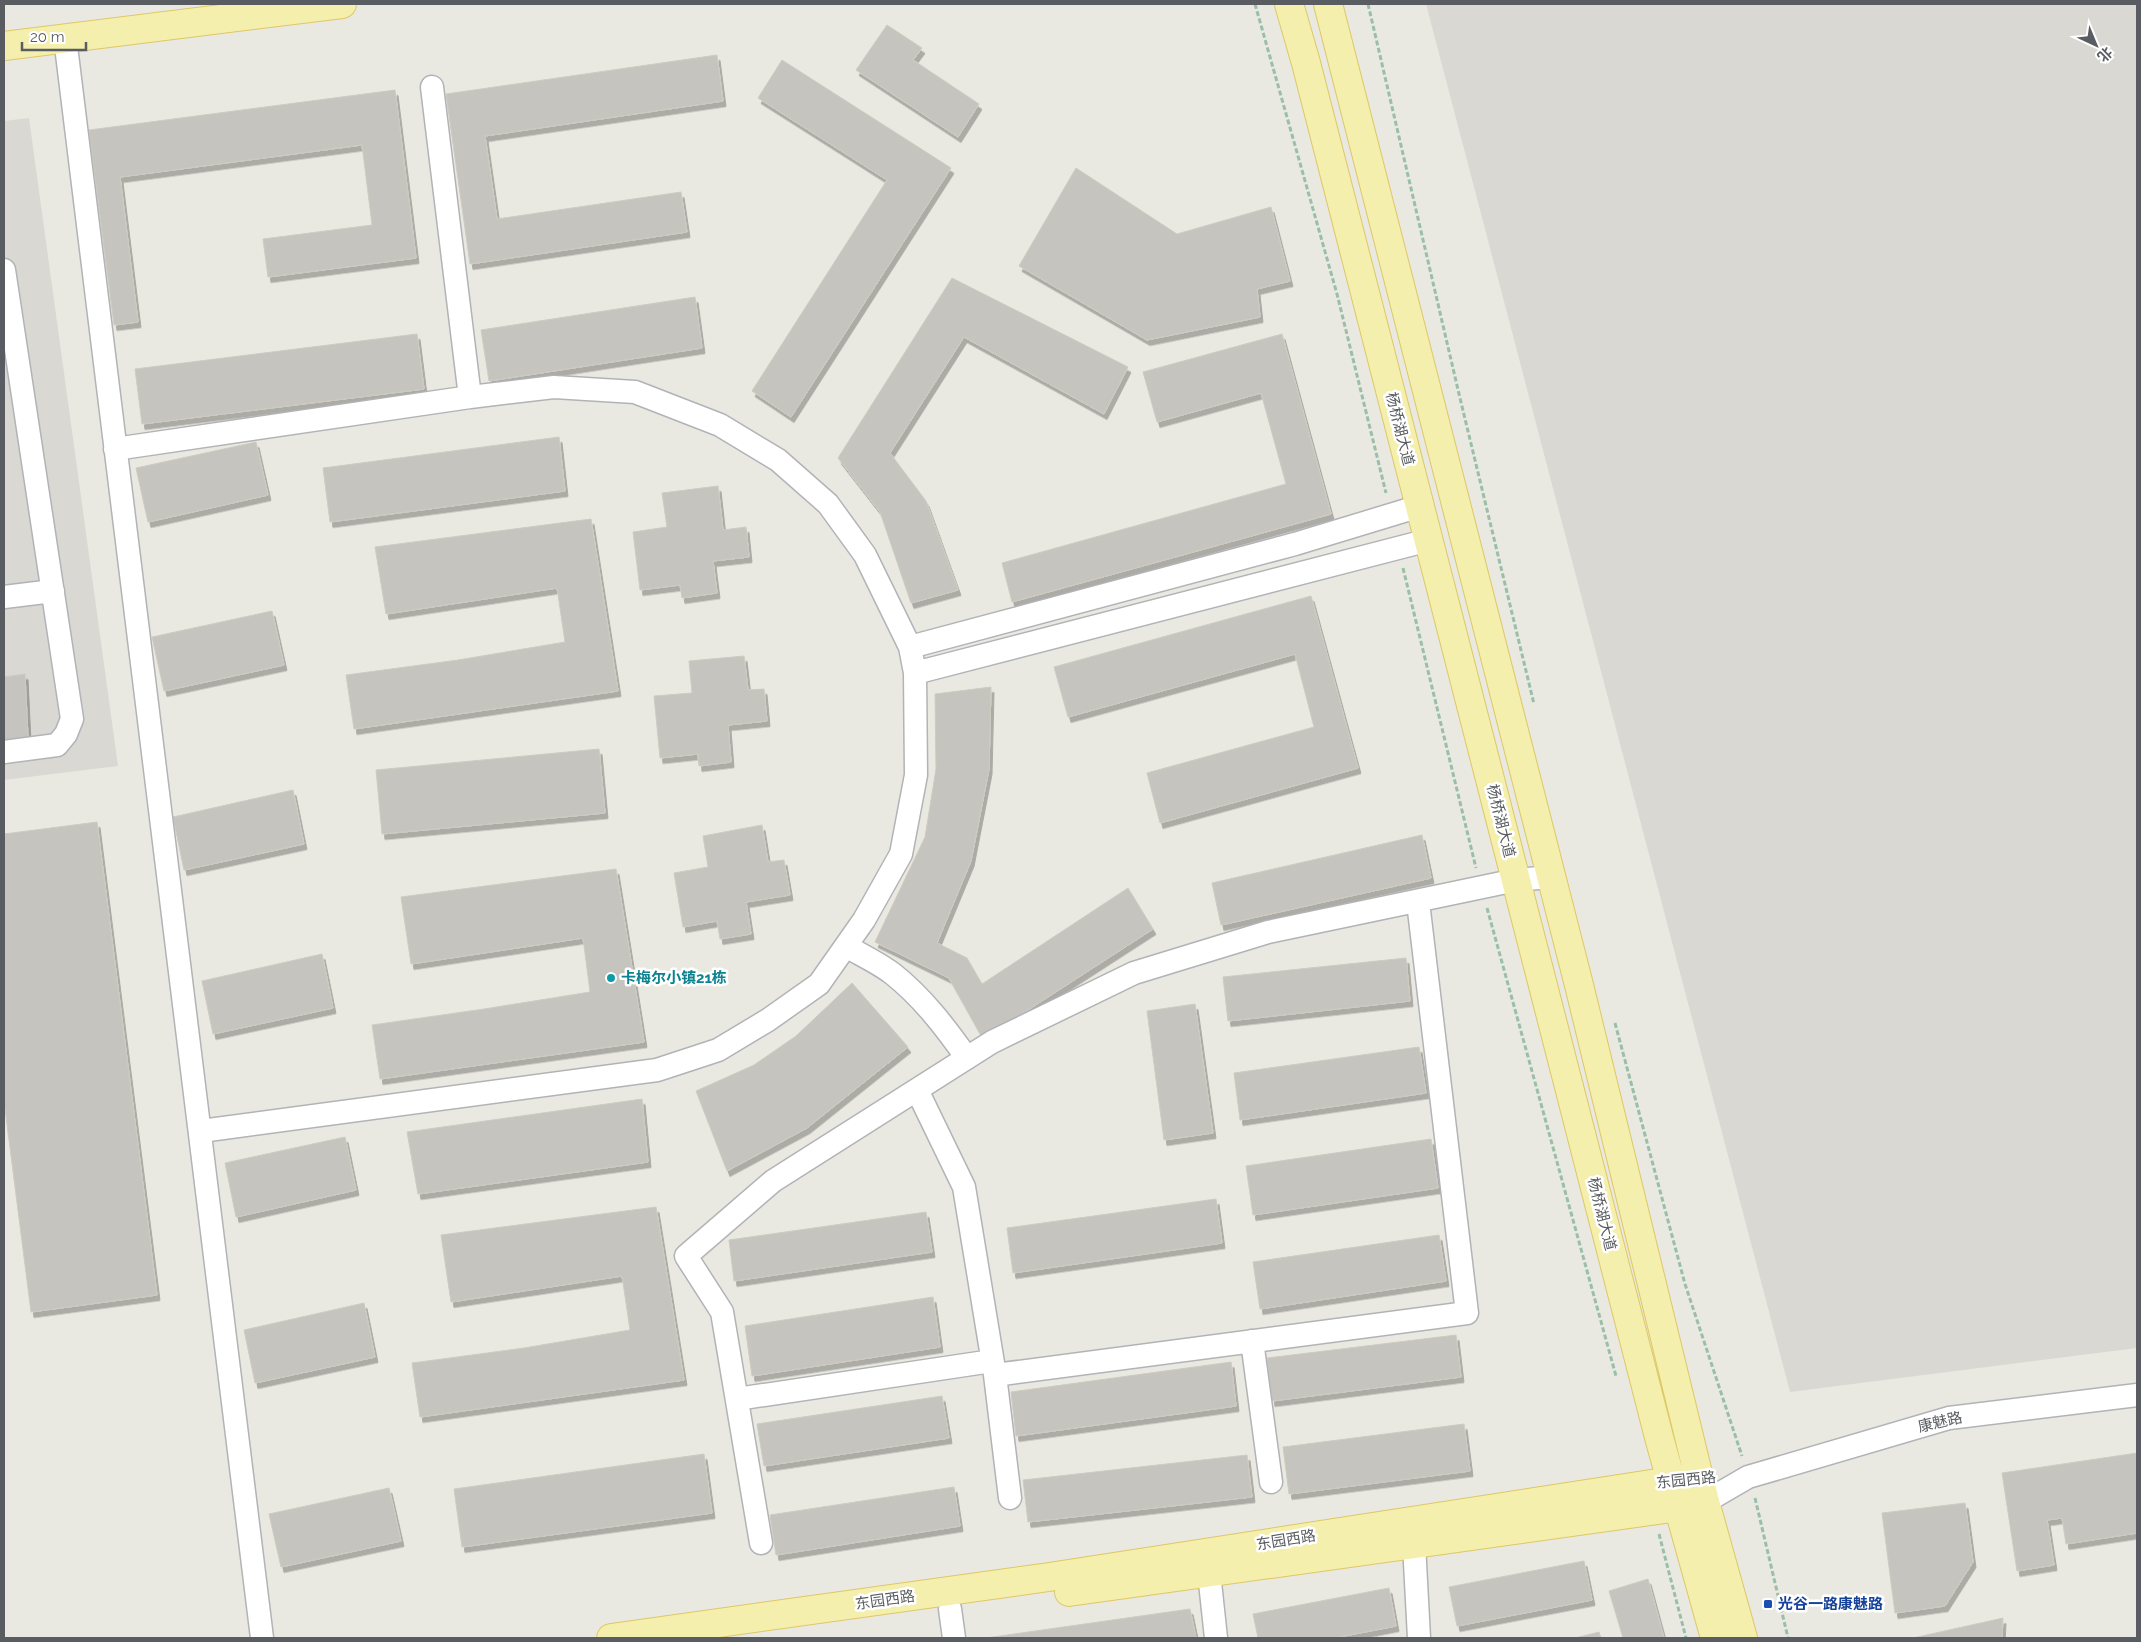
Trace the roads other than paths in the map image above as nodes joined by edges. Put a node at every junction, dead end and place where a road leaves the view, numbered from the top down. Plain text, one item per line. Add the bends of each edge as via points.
1 (342, 4) edge
2 (1289, 4) edge
3 (1328, 4) edge
4 (65, 38) junction
5 (4, 46) edge
6 (432, 87) dead end
7 (4, 270) edge
8 (470, 397) junction
9 (115, 449) junction
10 (1420, 506) junction
11 (1428, 540) junction
12 (53, 591) junction
13 (4, 597) edge
14 (910, 648) junction
15 (915, 674) junction
16 (4, 752) edge
17 (1551, 877) junction
18 (1516, 880) junction
19 (1418, 902) junction
20 (846, 946) junction
21 (967, 1058) junction
22 (917, 1090) junction
23 (201, 1131) junction
24 (1252, 1341) junction
25 (994, 1368) junction
26 (2137, 1395) edge
27 (737, 1399) junction
28 (1748, 1477) joint
29 (1672, 1480) junction
30 (1271, 1482) dead end
31 (1694, 1495) junction
32 (1010, 1498) dead end
33 (761, 1543) dead end
34 (1414, 1544) junction
35 (1209, 1573) junction
36 (950, 1609) junction
37 (262, 1638) edge
38 (611, 1638) edge
39 (741, 1638) edge
40 (954, 1638) edge
41 (1216, 1638) edge
42 (1419, 1638) edge
43 (1716, 1638) edge
44 (1743, 1638) edge

1 - 4 main road
2 - 10 main road, 杨桥湖大道
3 - 17 main road, 杨桥湖大道
4 - 5 main road
4 - 9 street
6 - 8 street
7 - 12 street
8 - 9 street
8 - 14 street via 554,388 635,392 720,425 778,460 828,504 865,555
9 - 23 street
10 - 11 main road, 杨桥湖大道
10 - 14 street via 1295,544
11 - 15 street
11 - 18 main road, 杨桥湖大道
12 - 13 street
12 - 16 street via 72,719 57,745
14 - 15 street
15 - 20 street via 916,775 901,854
17 - 18 street
17 - 31 main road, 杨桥湖大道
18 - 19 street
18 - 29 main road, 杨桥湖大道
19 - 21 street via 1268,932 1134,973 992,1042
19 - 24 street via 1467,1312
20 - 21 street via 892,973 935,1014
20 - 23 street via 819,984 768,1020 718,1050 657,1070
21 - 22 street
22 - 25 street via 964,1187
22 - 27 street via 773,1181 686,1256 722,1312
23 - 37 street
24 - 25 street
24 - 30 street
25 - 27 street
25 - 32 street
26 - 28 street, 康魅路 via 1949,1418
27 - 33 street
28 - 31 street, 东园西路
29 - 31 main road, 杨桥湖大道
29 - 38 main road, 东园西路 via 1049,1576
31 - 34 main road, 东园西路 via 1652,1511
31 - 43 main road, 杨桥湖大道
31 - 44 main road, 杨桥湖大道
34 - 35 main road, 东园西路
34 - 42 street
35 - 36 main road, 东园西路
35 - 41 street
36 - 39 main road, 东园西路
36 - 40 street

